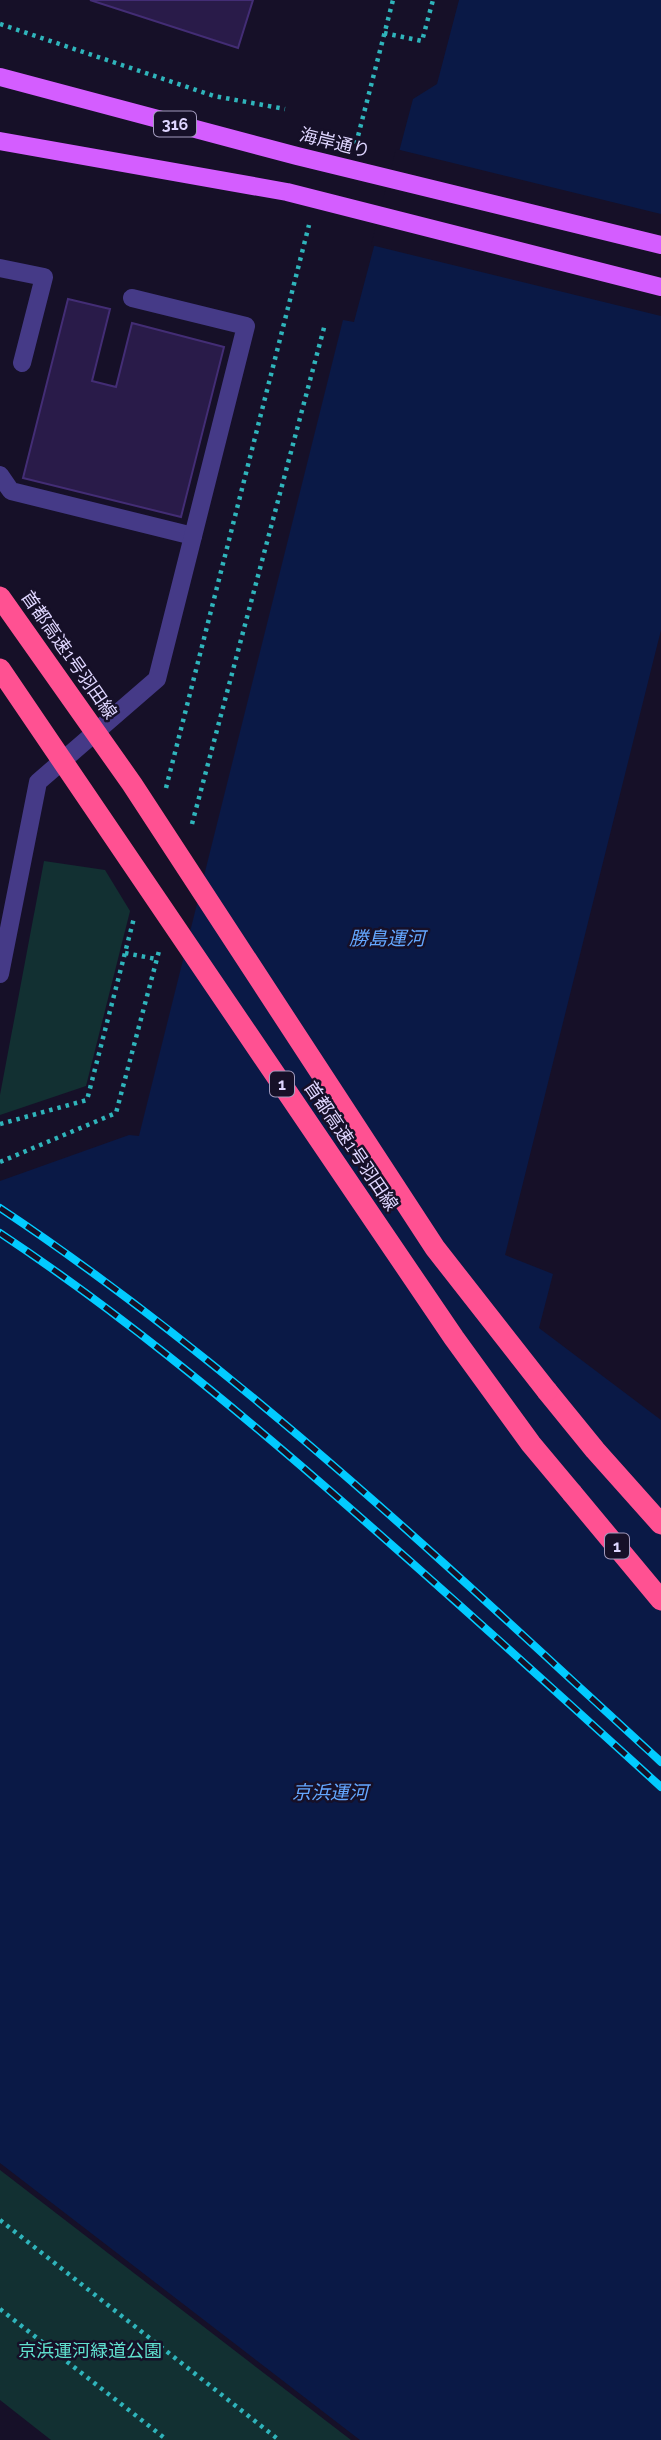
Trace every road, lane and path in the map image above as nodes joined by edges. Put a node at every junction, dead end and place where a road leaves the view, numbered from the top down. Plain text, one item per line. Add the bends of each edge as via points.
1 (393, 0) edge
2 (433, 0) edge
3 (0, 24) edge
4 (384, 33) junction
5 (0, 77) edge
6 (285, 109) dead end
7 (0, 141) edge
8 (351, 169) junction
9 (309, 225) dead end
10 (661, 246) edge
11 (0, 268) edge
12 (661, 286) edge
13 (132, 298) dead end
14 (325, 324) dead end
15 (22, 363) dead end
16 (0, 475) edge
17 (193, 536) junction
18 (0, 597) edge
19 (0, 669) edge
20 (164, 795) dead end
21 (189, 838) dead end
22 (135, 914) dead end
23 (160, 946) dead end
24 (125, 953) junction
25 (156, 959) junction
26 (0, 974) edge
27 (0, 1124) edge
28 (0, 1162) edge
29 (661, 1524) edge
30 (661, 1600) edge
31 (0, 2220) edge
32 (0, 2309) edge
33 (166, 2440) edge
34 (279, 2440) edge

1 - 4 path
2 - 4 path via 422,41
3 - 6 path via 214,96
4 - 8 path
5 - 8 main road, 海岸通り / 316
7 - 12 main road via 287,192
8 - 10 main road, 海岸通り / 316
9 - 20 path
11 - 15 lane via 44,276
13 - 17 lane via 246,326
14 - 21 path
16 - 17 lane via 11,491
17 - 26 lane via 157,679 38,782
18 - 29 highway, 首都高速1号羽田線 / 1, bridge via 132,784 435,1248 595,1450
19 - 30 highway, 首都高速1号羽田線 / 1, bridge via 454,1338 531,1444
22 - 24 path
23 - 25 path
24 - 25 path
24 - 27 path via 87,1100
25 - 28 path via 116,1113
31 - 34 path
32 - 33 path

